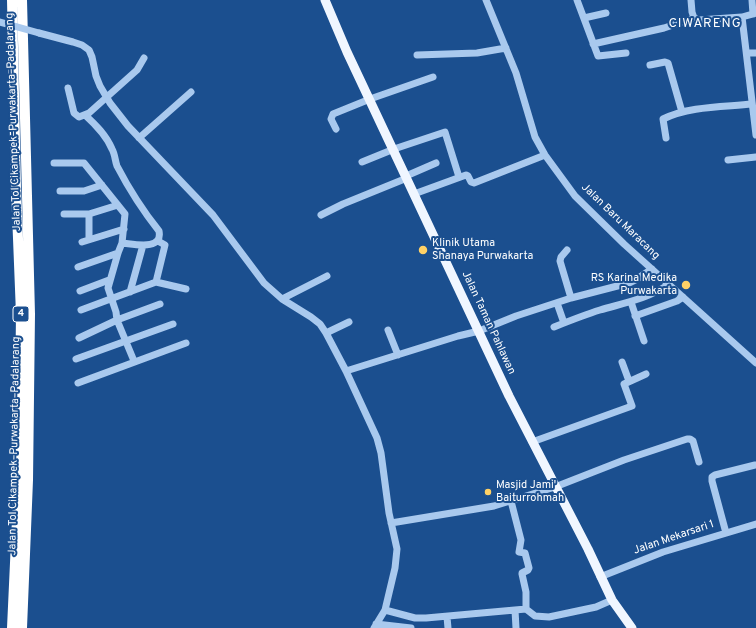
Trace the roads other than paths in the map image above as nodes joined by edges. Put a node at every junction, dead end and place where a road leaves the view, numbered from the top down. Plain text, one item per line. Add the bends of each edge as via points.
1 (12, 0) edge
2 (22, 0) edge
3 (325, 0) edge
4 (486, 0) edge
5 (578, 0) edge
6 (692, 0) edge
7 (752, 0) edge
8 (606, 13) dead end
9 (755, 13) edge
10 (742, 17) junction
11 (584, 18) junction
12 (694, 18) junction
13 (0, 22) edge
14 (593, 44) junction
15 (506, 48) junction
16 (626, 53) dead end
17 (747, 53) junction
18 (756, 53) edge
19 (417, 55) dead end
20 (144, 58) dead end
21 (650, 65) dead end
22 (433, 77) dead end
23 (753, 87) edge
24 (68, 88) dead end
25 (191, 92) dead end
26 (106, 96) junction
27 (370, 99) junction
28 (752, 104) junction
29 (682, 112) junction
30 (85, 115) junction
31 (336, 129) dead end
32 (756, 134) edge
33 (139, 138) junction
34 (666, 138) dead end
35 (394, 149) junction
36 (545, 154) junction
37 (756, 157) edge
38 (728, 160) dead end
39 (362, 162) dead end
40 (54, 163) dead end
41 (436, 163) dead end
42 (406, 177) junction
43 (459, 177) junction
44 (102, 185) junction
45 (60, 191) dead end
46 (414, 194) junction
47 (118, 205) junction
48 (64, 214) dead end
49 (89, 214) junction
50 (321, 215) dead end
51 (124, 229) junction
52 (158, 241) junction
53 (122, 243) junction
54 (143, 245) junction
55 (567, 250) dead end
56 (118, 253) junction
57 (78, 266) dead end
58 (652, 269) junction
59 (326, 276) dead end
60 (109, 280) junction
61 (156, 282) junction
62 (668, 284) junction
63 (186, 289) dead end
64 (80, 291) dead end
65 (130, 292) junction
66 (683, 297) junction
67 (111, 298) junction
68 (282, 298) junction
69 (571, 298) junction
70 (630, 302) junction
71 (557, 303) junction
72 (160, 304) dead end
73 (81, 310) dead end
74 (635, 316) junction
75 (117, 320) junction
76 (349, 322) dead end
77 (173, 324) dead end
78 (564, 324) junction
79 (554, 328) dead end
80 (388, 330) dead end
81 (479, 331) junction
82 (326, 333) junction
83 (78, 338) dead end
84 (127, 340) junction
85 (644, 341) dead end
86 (186, 343) dead end
87 (398, 355) junction
88 (76, 359) dead end
89 (134, 361) junction
90 (622, 362) dead end
91 (756, 363) edge
92 (346, 371) junction
93 (646, 374) dead end
94 (629, 381) junction
95 (78, 383) dead end
96 (532, 442) junction
97 (699, 462) dead end
98 (755, 465) dead end
99 (555, 487) junction
100 (511, 501) junction
101 (391, 523) junction
102 (756, 524) edge
103 (726, 533) junction
104 (600, 577) junction
105 (612, 600) junction
106 (526, 609) junction
107 (384, 610) junction
108 (515, 610) junction
109 (447, 617) junction
110 (375, 626) edge
111 (12, 628) edge
112 (22, 628) edge
113 (411, 628) edge
114 (448, 628) edge
115 (516, 628) edge
116 (632, 628) edge

1 - 111 highway, Jalan Tol Cikampek–Purwakarta–Padalarang / 4 via 21,314 19,476
2 - 112 highway, Jalan Tol Cikampek–Purwakarta–Padalarang / 4 via 30,322 28,480
3 - 27 main road, Jalan Taman Pahlawan
4 - 15 street, Jalan Baru Maracang
5 - 11 street
6 - 12 street
7 - 9 street
8 - 11 street
9 - 10 street
10 - 12 street via 699,20
10 - 17 street
11 - 14 street
12 - 14 street via 664,28
13 - 26 street, bridge via 82,45 89,50 96,76
14 - 16 street via 599,56
15 - 19 street via 477,53
15 - 36 street, Jalan Baru Maracang via 535,137
17 - 18 street
17 - 23 street
20 - 26 street via 138,70
21 - 29 street via 668,63
22 - 27 street
23 - 28 street
24 - 30 street via 74,113 79,117
25 - 33 street
26 - 30 street
26 - 33 street
27 - 31 street via 333,114 331,119
27 - 35 main road, Jalan Taman Pahlawan
28 - 29 street
28 - 32 street
29 - 34 street via 663,119
30 - 52 street via 99,128 113,149 116,164 159,231
33 - 68 street via 207,208 260,278
35 - 39 street
35 - 42 main road, Jalan Taman Pahlawan
35 - 43 street via 445,132
36 - 43 street via 474,183 468,175
36 - 58 street, Jalan Baru Maracang via 575,196
37 - 38 street
40 - 44 street via 84,163
41 - 42 street
42 - 46 main road, Jalan Taman Pahlawan
42 - 50 street
43 - 46 street
44 - 45 street via 84,191
44 - 47 street
46 - 81 main road, Jalan Taman Pahlawan
47 - 49 street
47 - 51 street via 125,214
48 - 49 street
49 - 51 street via 85,240
51 - 53 street
52 - 54 street via 155,244
52 - 61 street via 165,245
53 - 54 street
53 - 56 street
54 - 65 street
55 - 69 street via 560,261
56 - 57 street
56 - 60 street
58 - 62 street, Jalan Baru Maracang
58 - 69 street via 629,283
59 - 68 street
60 - 64 street
60 - 67 street
61 - 63 street
61 - 65 street
62 - 66 street, Jalan Baru Maracang
62 - 70 street via 658,291
65 - 67 street
66 - 74 street
66 - 91 street, Jalan Baru Maracang
67 - 73 street
67 - 75 street
68 - 82 street via 320,324
69 - 71 street
70 - 74 street
70 - 78 street
71 - 78 street
71 - 81 street
72 - 75 street
74 - 85 street
75 - 83 street
75 - 84 street
76 - 82 street
77 - 84 street
78 - 79 street
80 - 87 street
81 - 87 street
81 - 96 main road, Jalan Taman Pahlawan
82 - 92 street
84 - 88 street
84 - 89 street
86 - 89 street
87 - 92 street
89 - 95 street
90 - 94 street
92 - 101 street via 377,438
93 - 94 street
94 - 96 street via 624,385 632,406
96 - 99 main road, Jalan Taman Pahlawan
97 - 99 street via 693,441 687,439
98 - 103 street via 712,477
99 - 100 street
99 - 104 main road, Jalan Taman Pahlawan
100 - 101 street via 478,510
100 - 106 street via 521,540 519,552 524,553 528,568 522,573
101 - 107 street via 397,560
102 - 103 street, Jalan Mekarsari 1
103 - 104 street, Jalan Mekarsari 1 via 663,552
104 - 105 main road, Jalan Taman Pahlawan
105 - 106 street via 596,607 549,617 535,616
105 - 116 main road, Jalan Taman Pahlawan
106 - 108 street
107 - 109 street via 415,618
107 - 110 street
108 - 109 street
108 - 115 street
109 - 114 street
110 - 113 street

